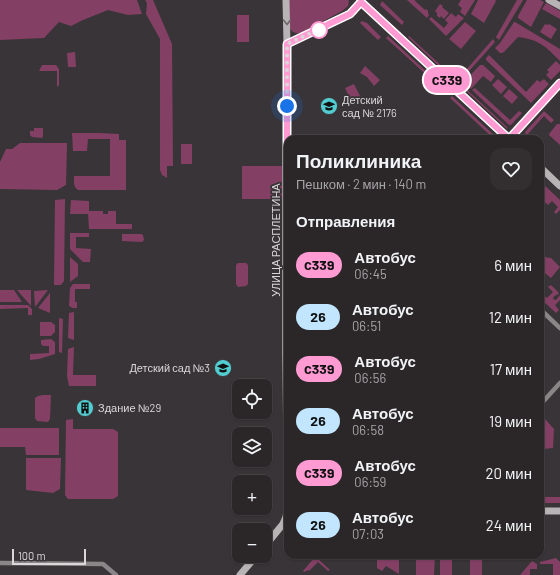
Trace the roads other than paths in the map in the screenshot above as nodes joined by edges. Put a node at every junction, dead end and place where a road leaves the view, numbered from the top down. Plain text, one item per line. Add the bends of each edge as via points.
1 (286, 0) edge
2 (361, 0) edge
3 (549, 0) edge
4 (560, 6) edge
5 (287, 44) junction
6 (560, 83) edge
7 (287, 135) edge
8 (505, 135) edge
9 (513, 135) edge
10 (544, 171) edge
11 (560, 186) edge
12 (544, 313) edge
13 (560, 328) edge
14 (560, 383) edge
15 (544, 401) edge
16 (544, 511) edge
17 (560, 511) edge
18 (284, 522) edge
19 (272, 537) edge
20 (0, 563) edge
21 (250, 563) edge
22 (116, 575) edge
23 (240, 575) edge

1 -> 5 street, УЛИЦА РАСПЛЕТИНА
2 - 5 street via 350,14
2 - 8 street
3 - 4 street
5 - 7 street, УЛИЦА РАСПЛЕТИНА
6 - 9 street
10 - 11 street
12 - 13 street
14 - 15 street
16 - 17 street
18 - 19 street
20 - 22 street via 103,564
21 - 23 street

